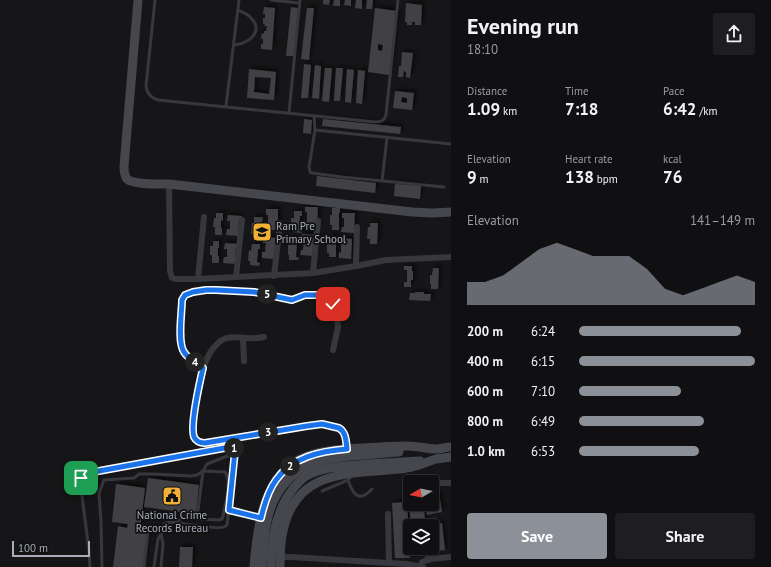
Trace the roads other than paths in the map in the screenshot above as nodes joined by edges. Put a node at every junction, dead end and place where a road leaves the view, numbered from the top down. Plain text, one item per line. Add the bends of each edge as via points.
1 (138, 0) edge
2 (155, 0) edge
3 (239, 0) edge
4 (271, 0) edge
5 (398, 0) edge
6 (299, 2) edge
7 (238, 10) junction
8 (234, 45) junction
9 (226, 106) junction
10 (289, 113) junction
11 (314, 116) junction
12 (315, 130) junction
13 (387, 138) junction
14 (451, 144) edge
15 (382, 181) junction
16 (169, 184) junction
17 (444, 187) dead end
18 (451, 212) edge
19 (204, 217) dead end
20 (242, 220) dead end
21 (318, 222) dead end
22 (280, 223) dead end
23 (357, 227) dead end
24 (451, 257) edge
25 (356, 266) junction
26 (314, 273) junction
27 (274, 276) junction
28 (236, 277) junction
29 (198, 279) junction
30 (264, 337) dead end
31 (243, 338) junction
32 (334, 350) dead end
33 (244, 361) dead end
34 (203, 368) junction
35 (451, 447) edge
36 (347, 449) junction
37 (435, 449) junction
38 (235, 453) junction
39 (451, 457) edge
40 (436, 460) junction
41 (203, 471) junction
42 (351, 477) junction
43 (439, 483) edge
44 (451, 483) edge
45 (372, 489) dead end
46 (322, 491) dead end
47 (229, 510) junction
48 (388, 514) dead end
49 (197, 518) junction
50 (261, 518) junction
51 (174, 522) junction
52 (162, 529) junction
53 (161, 534) junction
54 (428, 555) edge
55 (280, 557) junction
56 (451, 557) edge
57 (428, 560) junction
58 (389, 562) junction
59 (90, 567) edge
60 (102, 567) edge
61 (144, 567) edge
62 (154, 567) edge
63 (161, 567) edge
64 (254, 567) edge
65 (262, 567) edge
66 (271, 567) edge
67 (280, 567) edge
68 (421, 567) edge

1 - 16 street via 124,173 132,182
2 - 9 lane via 146,86 150,97 158,100
3 - 7 lane
4 - 6 lane
5 - 11 lane via 385,118 375,122
6 - 10 lane
7 - 8 lane
7 - 8 lane via 249,15 256,26 250,40
8 - 9 lane
9 - 10 lane
10 - 11 lane
11 - 12 lane
12 - 13 lane
12 - 15 lane via 310,172
13 - 14 lane
13 - 15 lane
15 - 17 lane
16 - 18 street via 432,214
16 - 29 street via 171,275 175,279
19 - 29 street
20 - 28 street
21 - 26 street
22 - 27 street
23 - 25 street
24 - 25 street via 392,259
25 - 26 street
26 - 27 street
27 - 28 street
28 - 29 street
30 - 31 street
31 - 33 street
31 - 34 street via 229,337 220,341 210,353
32 - 34 street via 337,319 333,304 325,296 305,295 292,300 254,292 200,291 187,294 183,298 180,335 185,354
34 - 36 street via 193,422 194,437 199,442 322,424 342,429
35 - 37 street
36 - 37 street via 410,446
36 - 50 street via 307,456 291,465 276,480
37 - 65 street via 331,458 301,469 282,486 271,508
38 - 41 lane via 207,464
38 - 47 lane
38 - 59 lane via 234,448 230,447 83,475 80,480
39 - 40 street
40 - 42 street via 409,468
40 - 66 street via 334,467 305,477 293,488 279,513 272,542
41 - 49 lane
41 - 49 lane via 225,472 228,476 228,489 222,519
41 - 60 lane via 191,476 139,474 134,478 104,480 99,493
42 - 45 lane via 352,492 356,495 367,494
42 - 46 lane
42 - 55 street via 338,475 318,481 306,489 288,516 283,530
43 - 44 street
47 - 50 lane
47 - 51 lane via 223,528
48 - 58 street
49 - 51 lane via 184,517
50 - 64 street
51 - 52 lane via 165,523
52 - 53 lane
52 - 61 lane via 148,532
53 - 62 lane via 157,542
53 - 63 lane
54 - 57 street
55 - 58 street
55 - 67 street
56 - 57 street
57 - 68 street via 422,562
58 - 68 street

